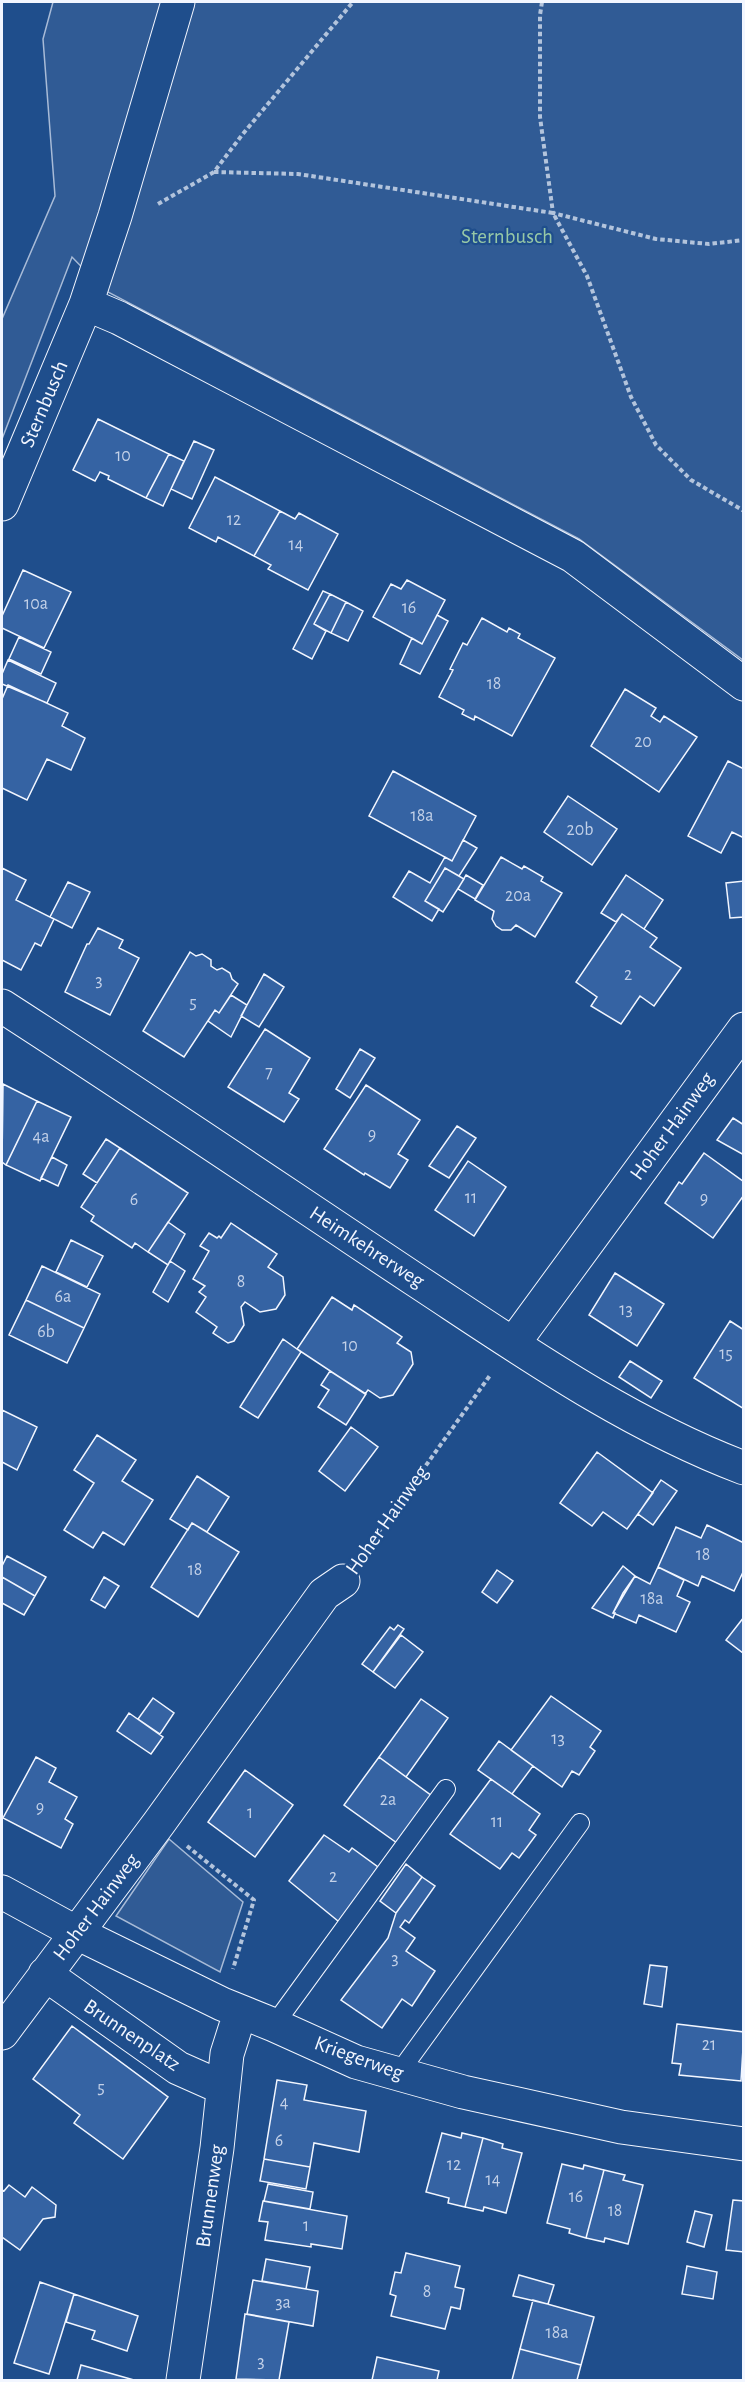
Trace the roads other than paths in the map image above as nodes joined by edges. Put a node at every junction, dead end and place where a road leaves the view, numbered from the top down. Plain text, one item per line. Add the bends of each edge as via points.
1 (178, 2) edge
2 (86, 304) junction
3 (2, 504) edge
4 (744, 684) edge
5 (2, 1006) edge
6 (744, 1029) edge
7 (513, 1344) junction
8 (744, 1468) edge
9 (343, 1581) road end
10 (446, 1789) dead end
11 (580, 1823) dead end
12 (2, 1892) edge
13 (77, 1933) junction
14 (45, 1974) junction
15 (231, 2009) junction
16 (274, 2025) junction
17 (2, 2033) edge
18 (398, 2074) junction
19 (223, 2088) junction
20 (744, 2144) edge
21 (183, 2380) edge

1 - 2 street, Sternbusch
2 - 3 street, Sternbusch
2 - 4 street via 573,556
5 - 7 street, Heimkehrerweg
6 - 7 street, Hoher Hainweg
7 - 8 street, Heimkehrerweg via 634,1417 704,1453
9 - 13 street, Hoher Hainweg via 324,1594
10 - 16 lane
11 - 18 lane
12 - 13 street, Kriegerweg
13 - 14 street, Hoher Hainweg
13 - 15 street, Kriegerweg
14 - 17 street, Hoher Hainweg
14 - 19 street, Brunnenplatz via 178,2068
15 - 16 street, Kriegerweg
15 - 19 street, Brunnenweg
16 - 18 street, Kriegerweg via 356,2062
18 - 20 street, Kriegerweg via 621,2127
19 - 21 street, Brunnenweg

